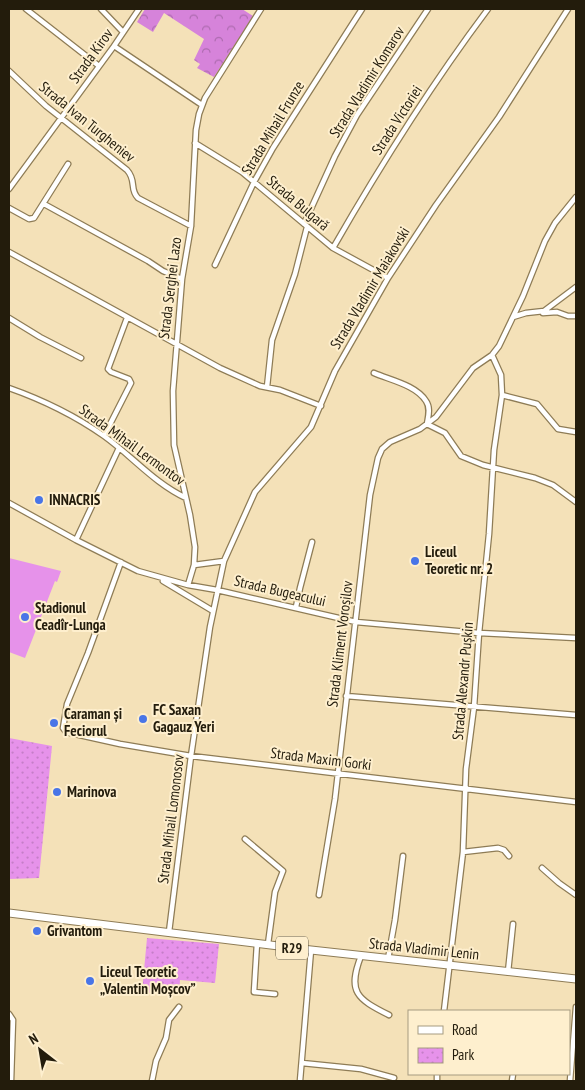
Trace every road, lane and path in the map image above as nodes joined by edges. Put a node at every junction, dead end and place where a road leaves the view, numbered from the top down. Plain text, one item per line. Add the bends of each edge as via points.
1 (26, 9) edge
2 (101, 9) edge
3 (139, 9) edge
4 (262, 9) edge
5 (362, 9) edge
6 (428, 9) edge
7 (488, 9) edge
8 (568, 9) edge
9 (123, 32) junction
10 (114, 46) junction
11 (98, 66) junction
12 (9, 71) edge
13 (202, 105) junction
14 (62, 119) junction
15 (195, 143) junction
16 (68, 164) dead end
17 (254, 182) junction
18 (9, 189) edge
19 (576, 197) edge
20 (44, 204) junction
21 (9, 208) edge
22 (191, 226) junction
23 (306, 226) junction
24 (334, 248) junction
25 (9, 252) edge
26 (215, 265) dead end
27 (388, 278) junction
28 (182, 279) junction
29 (576, 286) edge
30 (537, 313) junction
31 (576, 316) edge
32 (9, 318) edge
33 (128, 318) junction
34 (512, 318) junction
35 (176, 343) junction
36 (492, 355) junction
37 (81, 358) dead end
38 (374, 373) dead end
39 (267, 387) junction
40 (9, 388) edge
41 (502, 394) junction
42 (321, 406) junction
43 (427, 424) junction
44 (576, 432) edge
45 (104, 436) junction
46 (119, 448) junction
47 (493, 468) junction
48 (186, 498) junction
49 (576, 502) edge
50 (9, 503) edge
51 (76, 540) junction
52 (312, 542) dead end
53 (121, 562) junction
54 (224, 562) junction
55 (194, 565) junction
56 (159, 578) junction
57 (188, 585) junction
58 (217, 590) junction
59 (296, 607) junction
60 (213, 611) junction
61 (356, 622) junction
62 (479, 633) junction
63 (576, 638) edge
64 (346, 696) junction
65 (474, 707) junction
66 (576, 715) edge
67 (191, 756) junction
68 (338, 775) junction
69 (467, 789) junction
70 (576, 802) edge
71 (244, 839) dead end
72 (463, 852) junction
73 (402, 856) dead end
74 (509, 856) dead end
75 (542, 868) dead end
76 (320, 895) dead end
77 (576, 895) edge
78 (9, 913) edge
79 (513, 924) dead end
80 (170, 932) junction
81 (256, 943) junction
82 (268, 944) junction
83 (311, 950) junction
84 (361, 956) junction
85 (388, 959) junction
86 (450, 965) junction
87 (508, 972) junction
88 (576, 979) edge
89 (275, 994) dead end
90 (179, 1007) dead end
91 (576, 1007) edge
92 (444, 1010) edge
93 (9, 1014) edge
94 (389, 1015) dead end
95 (302, 1063) junction
96 (381, 1074) junction
97 (394, 1078) dead end
98 (12, 1081) edge
99 (152, 1081) edge
100 (300, 1081) edge
101 (378, 1081) edge
102 (570, 1081) edge

1 - 11 street
2 - 9 street
3 - 9 street, Strada Kirov
4 - 13 street, Strada Serghei Lazo
5 - 17 street, Strada Mihail Frunze
6 - 23 street, Strada Vladimir Komarov via 357,115 335,156
7 - 24 street, Strada Victoriei via 383,164
8 - 27 street, Strada Vladimir Maiakovski
9 - 10 street, Strada Kirov
10 - 11 street, Strada Kirov
10 - 13 street
11 - 14 street, Strada Kirov
12 - 14 street, Strada Ivan Turgheniev
13 - 15 street, Strada Serghei Lazo
14 - 18 street, Strada Kirov
14 - 22 street, Strada Ivan Turgheniev via 127,170 134,180 133,192 138,198
15 - 17 street, Strada Bulgară
15 - 22 street, Strada Serghei Lazo
16 - 20 street
17 - 23 street, Strada Bulgară
17 - 26 street, Strada Mihail Frunze
19 - 34 street, Strada Kliment Voroșilov via 545,240
20 - 21 street via 32,219
20 - 28 street
22 - 28 street, Strada Serghei Lazo
23 - 24 street, Strada Bulgară
23 - 39 street, Strada Vladimir Komarov via 295,274 272,340
24 - 27 street, Strada Bulgară
25 - 33 street
27 - 42 street, Strada Vladimir Maiakovski via 335,371
28 - 35 street, Strada Serghei Lazo
29 - 30 street via 550,308
30 - 31 street via 557,312
30 - 34 street via 519,314
32 - 37 street
33 - 35 street
33 - 45 street via 108,369 131,383
34 - 36 street, Strada Kliment Voroșilov via 500,346
35 - 39 street via 220,368
35 - 48 street, Strada Serghei Lazo via 172,401 174,445
36 - 41 street, Strada Alexandr Pușkin via 501,375
36 - 43 street, Strada Kliment Voroșilov via 472,368 447,404
38 - 43 street via 422,396 430,411
39 - 42 street
40 - 45 street, Strada Mihail Lermontov via 49,404
41 - 44 street via 537,404 558,429
41 - 47 street, Strada Alexandr Pușkin
42 - 54 street, Strada Vladimir Maiakovski via 302,439 261,483
43 - 47 street via 445,433 461,456
43 - 61 street, Strada Kliment Voroșilov via 390,442 378,458 370,495
45 - 46 street, Strada Mihail Lermontov
46 - 48 street, Strada Mihail Lermontov via 162,485
46 - 51 street
47 - 49 street via 553,485
47 - 62 street, Strada Alexandr Pușkin
48 - 55 street, Strada Serghei Lazo via 195,546
50 - 51 street, Strada Bugeacului
51 - 53 street, Strada Bugeacului
52 - 59 street
53 - 56 street, Strada Bugeacului
53 - 67 street, Strada Maxim Gorki via 67,704 64,730
54 - 55 street
54 - 58 street, Strada Vladimir Maiakovski
55 - 57 street, Strada Serghei Lazo
56 - 57 street, Strada Bugeacului
56 - 60 street, Strada Bugeacului
57 - 58 street, Strada Bugeacului
58 - 59 street, Strada Bugeacului
58 - 60 street, Strada Mihail Lomonosov
59 - 61 street, Strada Bugeacului
60 - 67 street, Strada Mihail Lomonosov
61 - 62 street, Strada Bugeacului
61 - 64 street, Strada Kliment Voroșilov
62 - 63 street, Strada Bugeacului
62 - 65 street, Strada Alexandr Pușkin
64 - 65 street
64 - 68 street, Strada Kliment Voroșilov
65 - 66 street
65 - 69 street, Strada Alexandr Pușkin via 466,769
67 - 68 street, Strada Maxim Gorki
67 - 80 street, Strada Mihail Lomonosov
68 - 69 street, Strada Maxim Gorki
68 - 76 street, Strada Kliment Voroșilov
69 - 70 street, Strada Maxim Gorki
69 - 72 street, Strada Alexandr Pușkin
71 - 82 street via 283,872 275,892
72 - 74 street via 498,848
72 - 86 street, Strada Alexandr Pușkin
73 - 85 street
75 - 77 street
78 - 80 main road, Strada Vladimir Lenin / R29
79 - 87 street
80 - 81 main road, Strada Vladimir Lenin / R29
81 - 82 main road, Strada Vladimir Lenin / R29
81 - 89 street via 254,992
82 - 83 main road, Strada Vladimir Lenin / R29
83 - 84 main road, Strada Vladimir Lenin / R29
83 - 95 street
84 - 85 main road, Strada Vladimir Lenin / R29
84 - 94 street via 355,971 358,995 362,1001
85 - 86 main road, Strada Vladimir Lenin / R29
86 - 87 main road, Strada Vladimir Lenin / R29
86 - 92 street, Strada Alexandr Pușkin
87 - 88 main road, Strada Vladimir Lenin / R29
90 - 99 street via 169,1020
91 - 102 street
93 - 98 street via 13,1020
95 - 96 street
95 - 100 street
96 - 97 street
96 - 101 street

